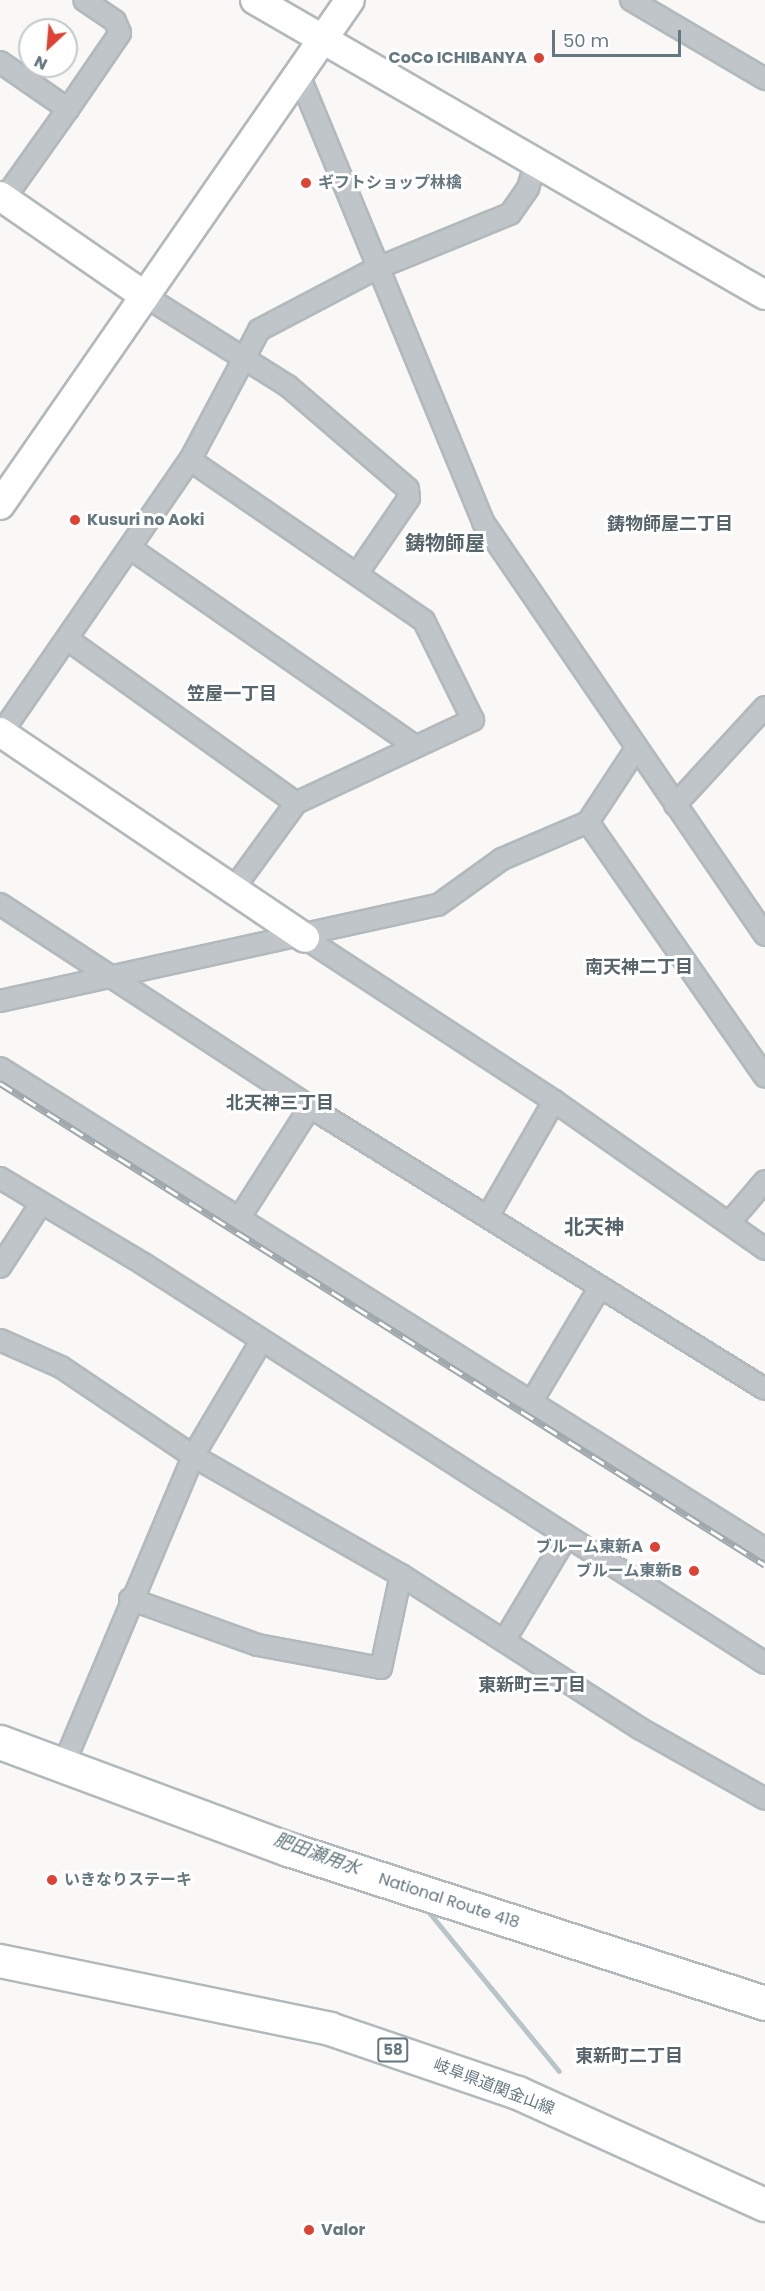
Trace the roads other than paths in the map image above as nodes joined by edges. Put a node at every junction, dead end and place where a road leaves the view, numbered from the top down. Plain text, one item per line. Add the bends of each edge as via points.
1 (84, 0) edge
2 (255, 0) edge
3 (350, 0) edge
4 (631, 0) edge
5 (324, 39) junction
6 (0, 62) edge
7 (299, 75) junction
8 (765, 78) edge
9 (68, 109) junction
10 (536, 161) junction
11 (2, 197) edge
12 (375, 269) junction
13 (765, 295) edge
14 (145, 296) junction
15 (243, 358) junction
16 (190, 460) junction
17 (0, 505) edge
18 (130, 548) junction
19 (357, 574) junction
20 (66, 639) junction
21 (765, 706) edge
22 (0, 733) edge
23 (413, 745) junction
24 (636, 749) junction
25 (296, 803) junction
26 (675, 805) junction
27 (588, 822) junction
28 (231, 892) junction
29 (0, 904) edge
30 (765, 935) edge
31 (305, 938) junction
32 (111, 978) junction
33 (0, 1001) edge
34 (0, 1068) edge
35 (764, 1072) edge
36 (554, 1101) junction
37 (310, 1107) junction
38 (0, 1178) edge
39 (765, 1181) edge
40 (40, 1205) junction
41 (488, 1216) junction
42 (240, 1217) junction
43 (729, 1223) junction
44 (765, 1249) edge
45 (0, 1268) edge
46 (600, 1287) junction
47 (0, 1340) edge
48 (260, 1344) junction
49 (765, 1389) edge
50 (532, 1401) junction
51 (194, 1456) junction
52 (565, 1539) junction
53 (765, 1549) edge
54 (401, 1575) junction
55 (130, 1599) junction
56 (504, 1641) junction
57 (765, 1663) edge
58 (0, 1742) edge
59 (63, 1766) junction
60 (765, 1799) edge
61 (0, 1961) edge
62 (765, 2003) edge
63 (765, 2205) edge

1 - 9 street via 115,21 120,33
2 - 5 street
3 - 5 street
4 - 8 street
5 - 7 street
5 - 10 street
6 - 9 street
7 - 12 street
7 - 14 street
9 - 11 street
10 - 12 street via 528,188 510,214
10 - 13 street
11 - 14 street
12 - 15 street via 259,330
12 - 24 street via 483,522
14 - 15 street
14 - 17 street
15 - 16 street
15 - 19 street via 288,386 408,489 409,498
16 - 18 street
16 - 19 street
18 - 20 street
18 - 23 street
19 - 23 street via 424,621 473,720
20 - 22 street
20 - 25 street
21 - 26 street
22 - 28 street
23 - 25 street
24 - 26 street
24 - 27 street
25 - 28 street
26 - 30 street
27 - 31 street via 502,859 438,905
27 - 35 street
28 - 31 street
29 - 32 street
31 - 32 street
31 - 36 street
32 - 33 street
32 - 37 street
34 - 42 street
36 - 41 street
36 - 43 street
37 - 41 street
37 - 42 street
38 - 40 street
39 - 43 street
40 - 45 street
40 - 48 street via 142,1263
41 - 46 street
42 - 50 street
43 - 44 street
46 - 49 street
46 - 50 street
47 - 51 street via 61,1367
48 - 51 street
48 - 52 street
50 - 53 street
51 - 54 street
51 - 55 street
52 - 56 street
52 - 57 street
54 - 55 street via 381,1668 258,1645
54 - 56 street
55 - 59 street
56 - 60 street via 641,1729
58 - 59 highway, National Route 418
59 - 62 highway, National Route 418 via 288,1849
61 - 63 main road, 岐阜県道関金山線 / 58 via 330,2029 518,2092

